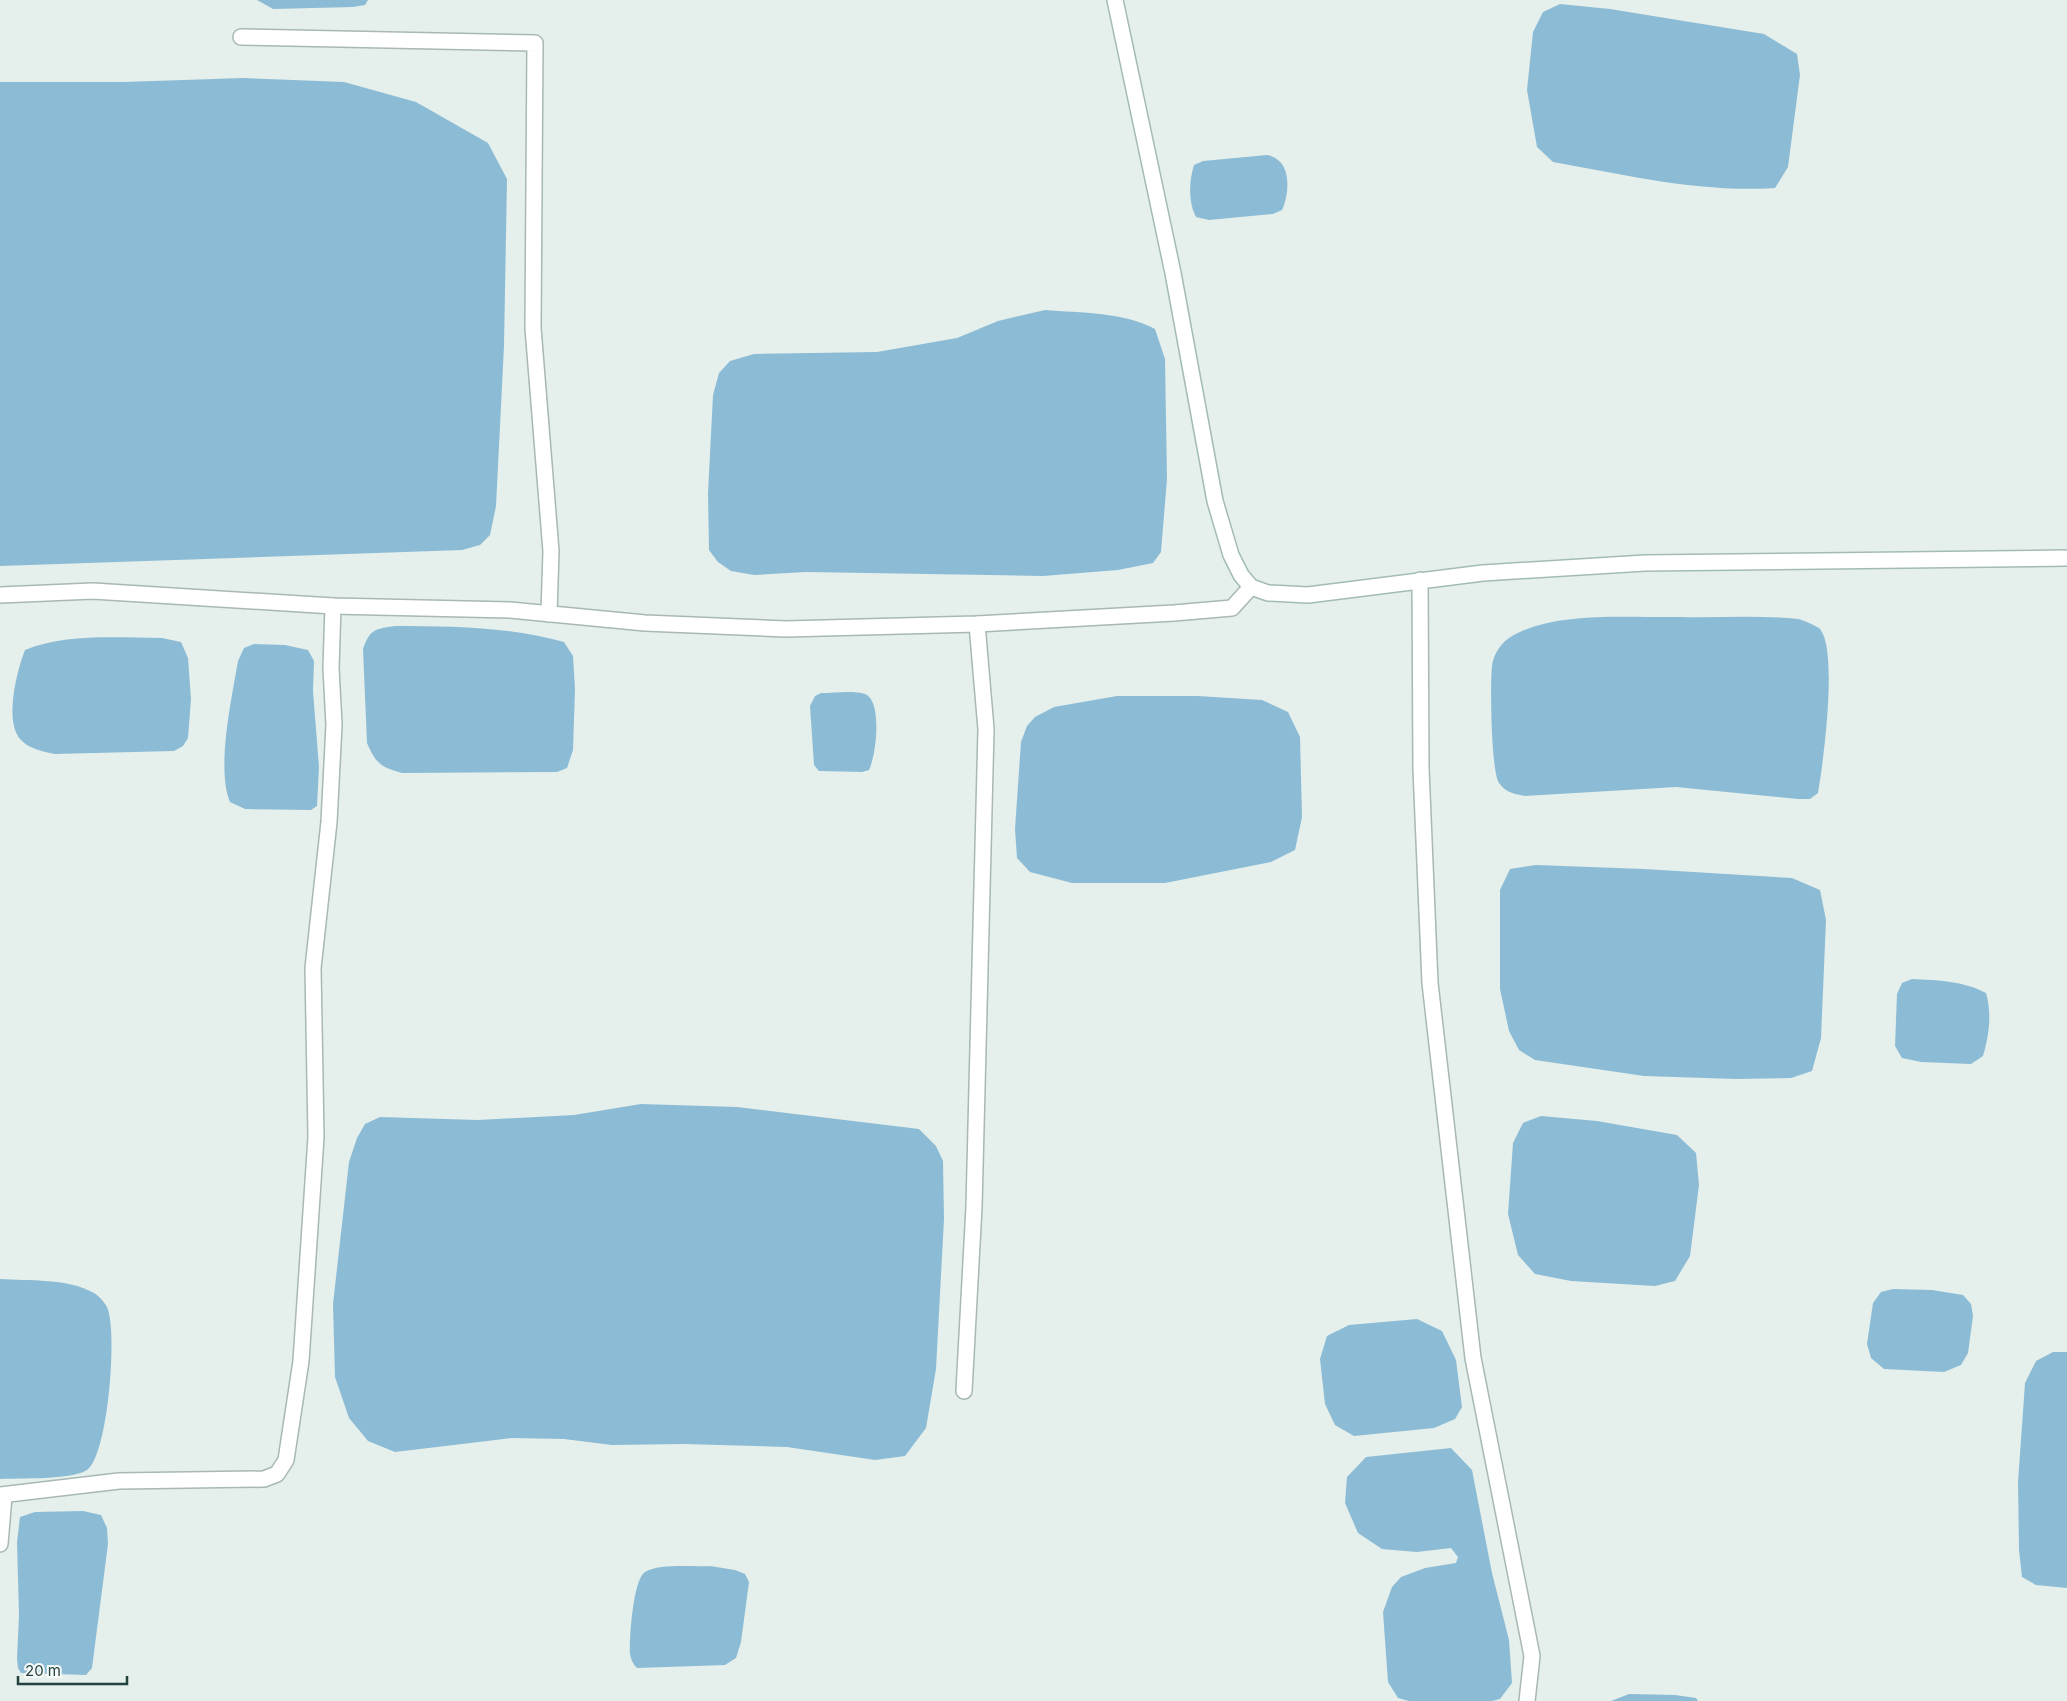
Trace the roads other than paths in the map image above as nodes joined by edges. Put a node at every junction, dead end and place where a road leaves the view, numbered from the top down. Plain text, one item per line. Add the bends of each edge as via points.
1 (1115, 0) edge
2 (242, 36) dead end
3 (2067, 558) edge
4 (1420, 580) junction
5 (1251, 587) junction
6 (0, 596) edge
7 (333, 606) junction
8 (549, 614) junction
9 (977, 624) junction
10 (964, 1391) dead end
11 (2, 1495) edge
12 (0, 1544) edge
13 (1527, 1701) edge

1 - 5 street via 1173,274 1217,508 1231,555
2 - 8 street via 535,43 533,328 551,551
3 - 4 street via 1645,563
4 - 5 street via 1308,595 1268,593
4 - 13 street via 1421,769 1430,984 1473,1358 1532,1656
5 - 9 street via 1232,608
6 - 7 street via 93,591
7 - 8 street via 510,610
7 - 11 street via 331,668 334,725 329,822 313,968 316,1137 301,1360 286,1460 277,1474 264,1479 119,1480
8 - 9 street via 645,623 786,629
9 - 10 street via 986,729 974,1207
11 - 12 street

